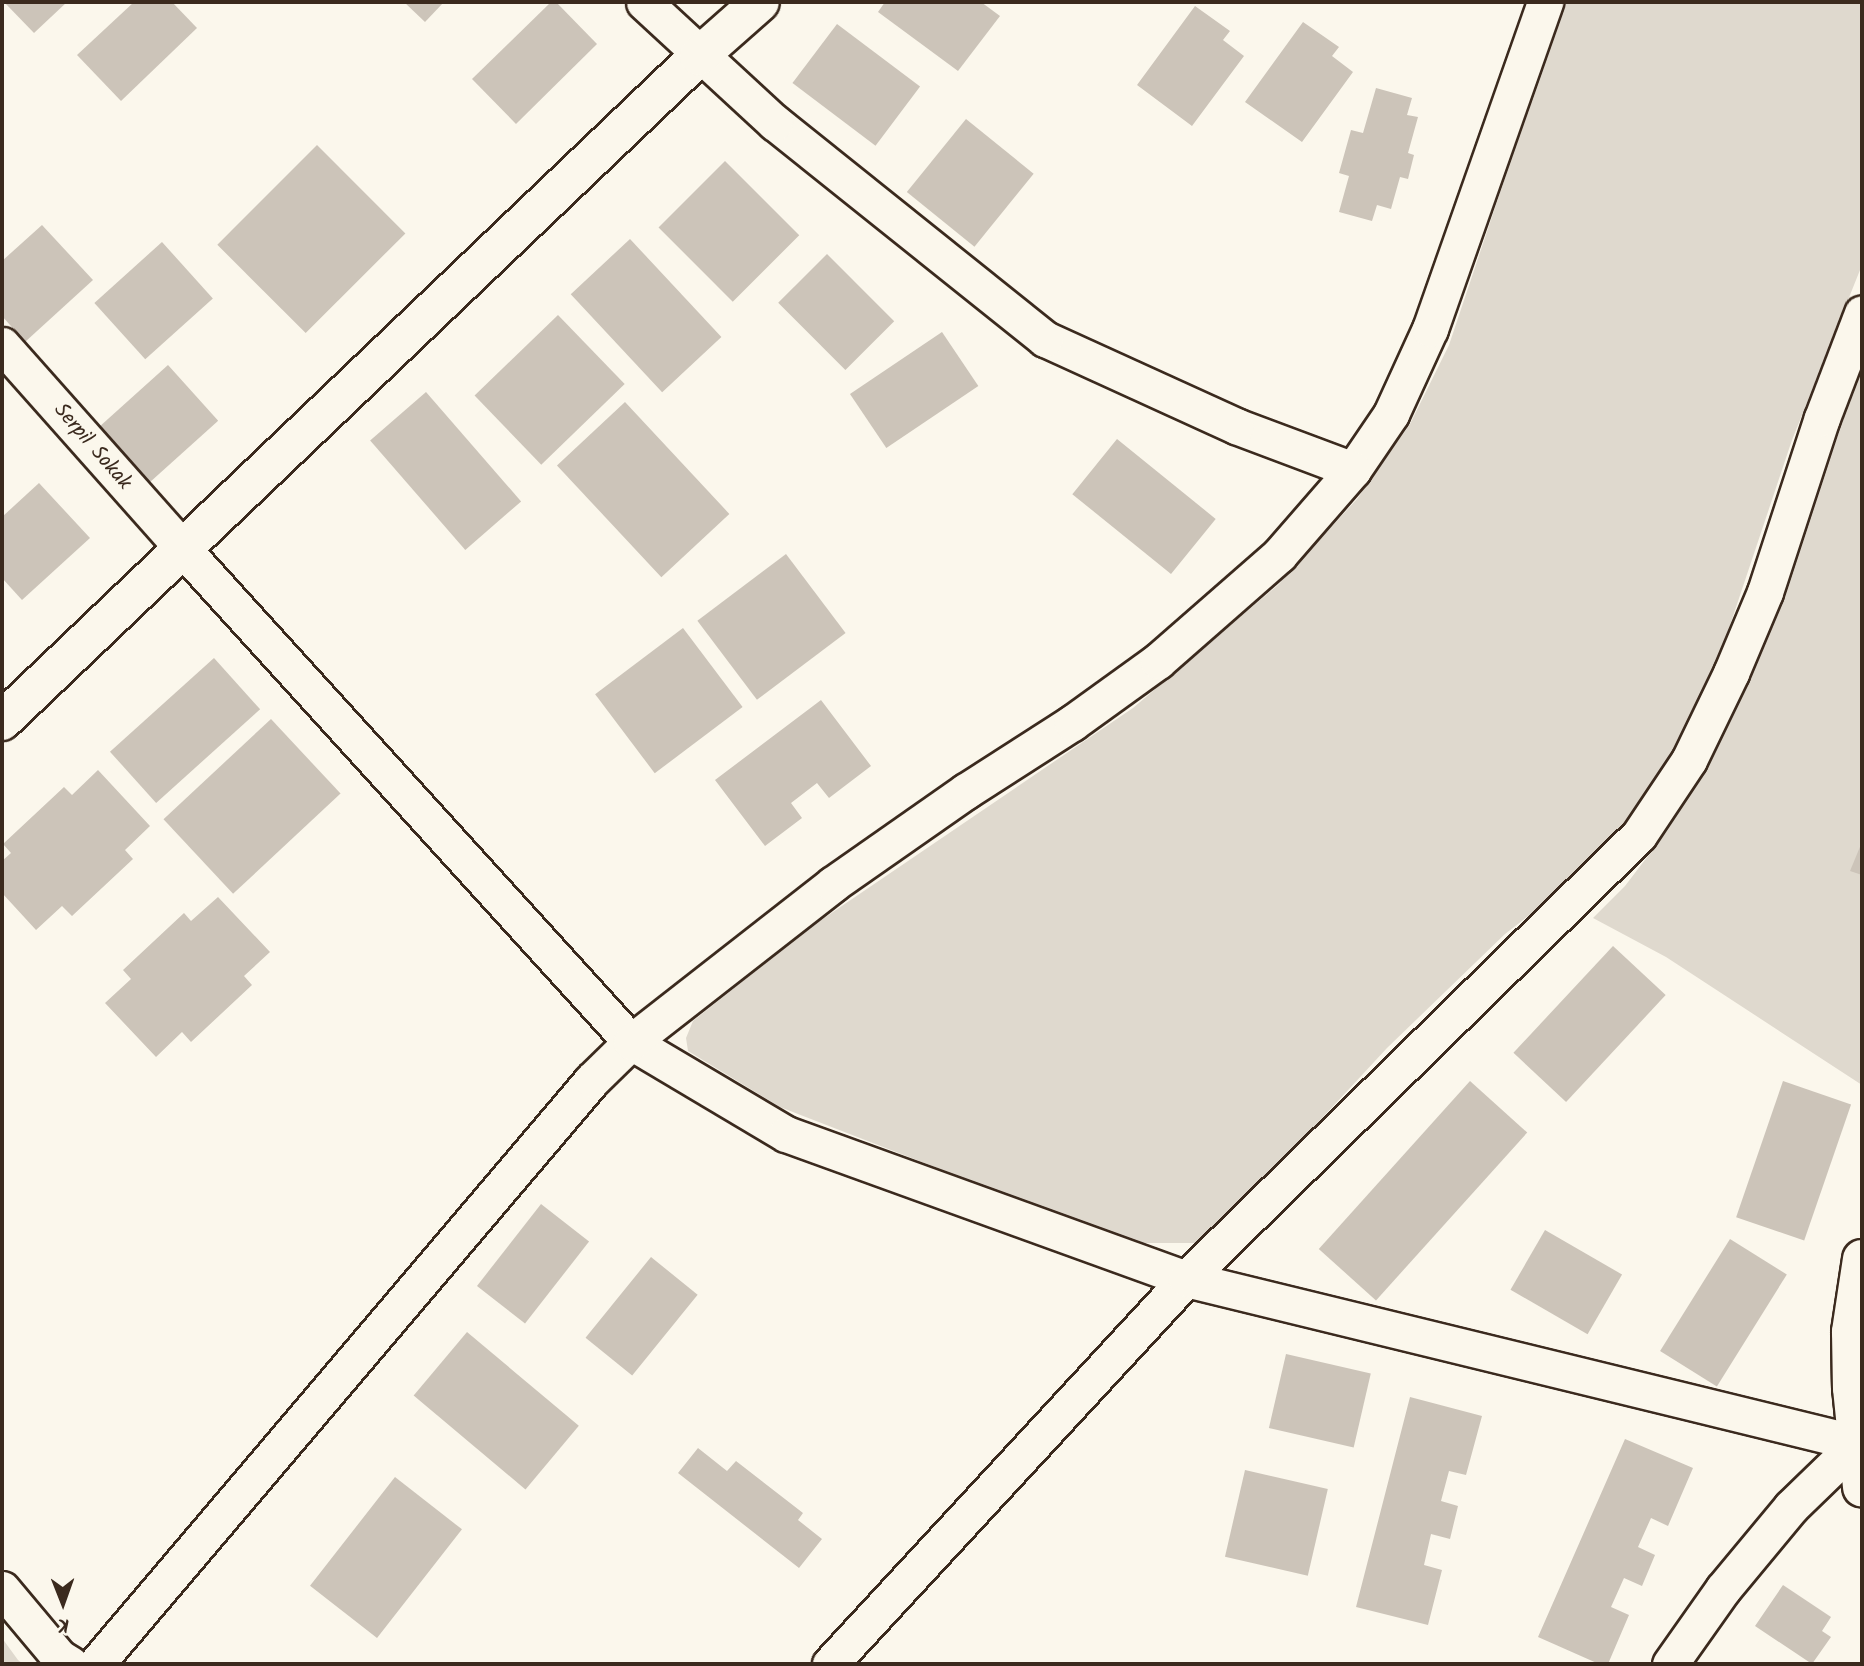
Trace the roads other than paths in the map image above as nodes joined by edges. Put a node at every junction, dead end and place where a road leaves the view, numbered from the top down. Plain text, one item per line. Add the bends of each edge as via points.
1 (644, 2) edge
2 (760, 2) edge
3 (1545, 2) edge
4 (699, 56) junction
5 (1862, 313) edge
6 (2, 345) edge
7 (1353, 470) junction
8 (182, 548) junction
9 (2, 721) edge
10 (631, 1042) junction
11 (1861, 1269) edge
12 (1186, 1279) junction
13 (1857, 1443) junction
14 (1862, 1487) edge
15 (2, 1589) edge
16 (69, 1664) edge
17 (96, 1664) edge
18 (830, 1664) edge
19 (1671, 1664) edge

1 - 4 street
2 - 4 street
3 - 7 street via 1430,329 1391,414
4 - 7 street via 775,123 1045,339 1237,426
4 - 8 street
5 - 12 street via 1765,592 1731,673 1689,760 1639,835
6 - 8 street, Serpil Sokak
7 - 10 street via 1279,555 1158,661 833,884
8 - 9 street
8 - 10 street, Serpil Sokak
10 - 12 street, Serpil Sokak via 786,1134
10 - 17 street via 592,1080
11 - 13 street via 1851,1332
12 - 13 street, Serpil Sokak
12 - 18 street
13 - 14 street
13 - 19 street via 1791,1507 1723,1589
15 - 16 street

